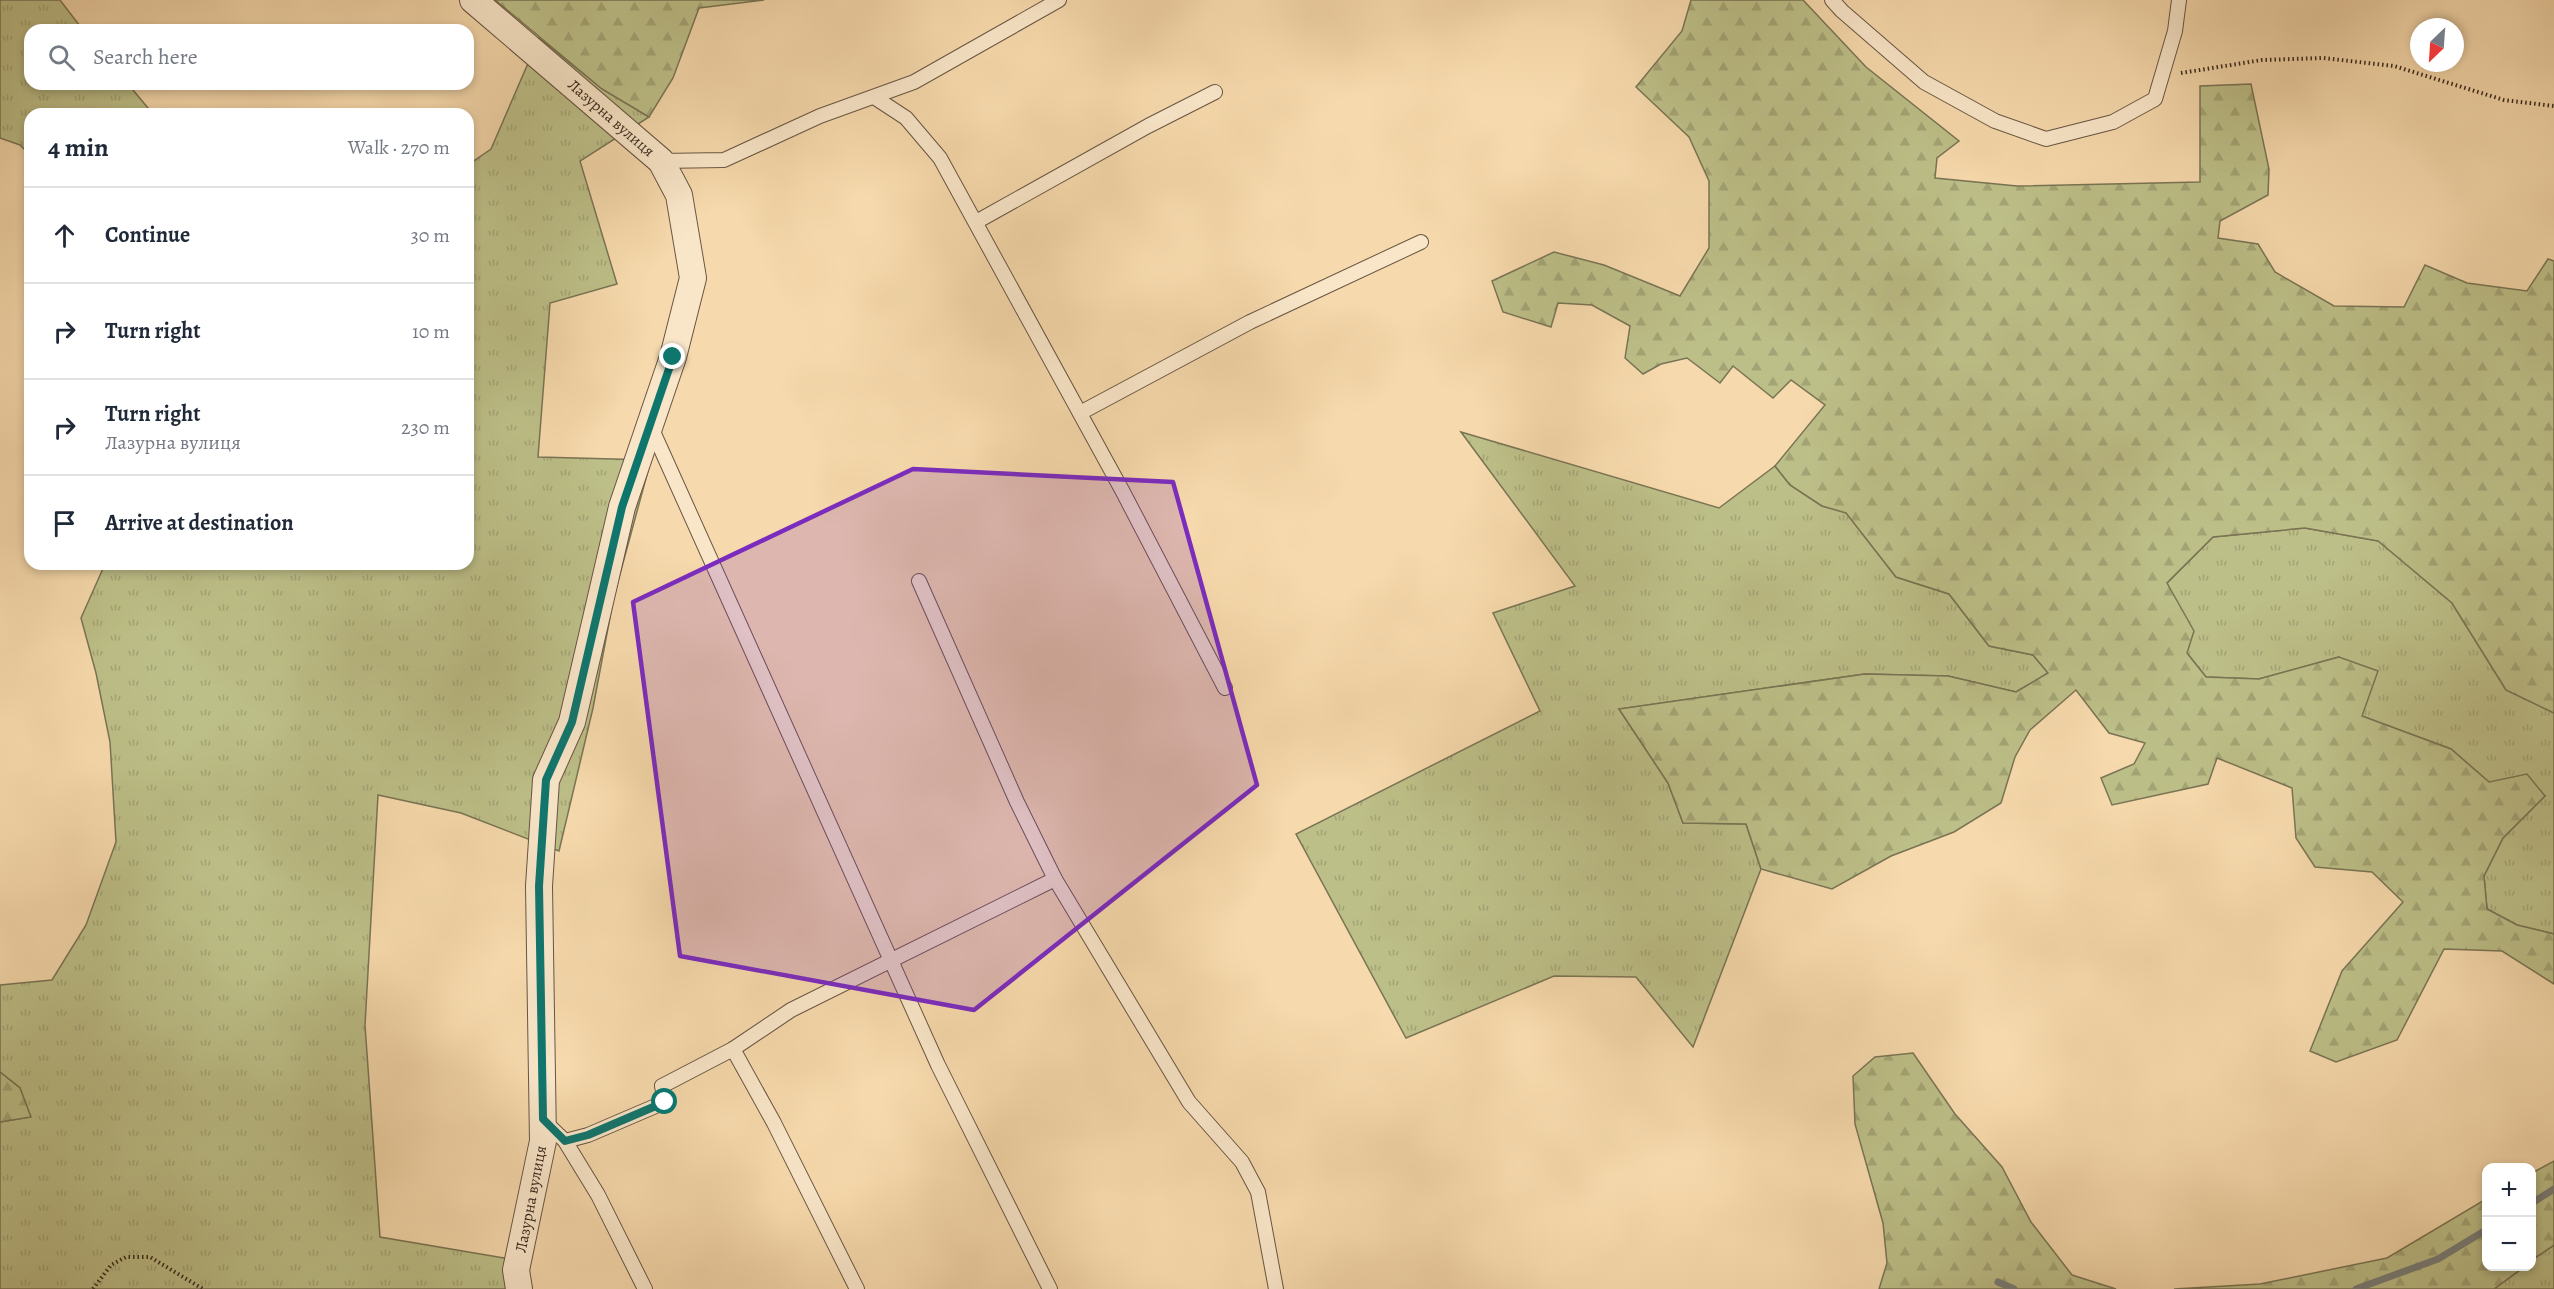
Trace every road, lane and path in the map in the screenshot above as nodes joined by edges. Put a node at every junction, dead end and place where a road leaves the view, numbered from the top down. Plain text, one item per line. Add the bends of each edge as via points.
1 (473, 0) edge
2 (1059, 0) edge
3 (1832, 0) edge
4 (2179, 0) edge
5 (2161, 78) junction
6 (1215, 92) dead end
7 (874, 97) junction
8 (2554, 106) edge
9 (661, 161) junction
10 (976, 222) junction
11 (1421, 242) dead end
12 (1080, 413) junction
13 (651, 425) junction
14 (919, 581) dead end
15 (1225, 688) dead end
16 (1055, 879) junction
17 (891, 960) junction
18 (733, 1049) junction
19 (543, 1119) junction
20 (565, 1141) junction
21 (93, 1289) edge
22 (203, 1289) edge
23 (519, 1289) edge
24 (645, 1289) edge
25 (857, 1289) edge
26 (1050, 1289) edge
27 (1276, 1289) edge

1 - 9 street, Лазурна вулиця
2 - 7 lane via 914,82
3 - 5 lane via 1924,82 1995,121 2046,139 2112,123 2155,99
4 - 5 lane via 2175,31
5 - 8 path via 2262,60 2323,58 2394,66 2504,100
6 - 10 lane
7 - 9 lane via 819,116 724,160
7 - 10 lane via 906,118 940,158
9 - 13 street, Лазурна вулиця via 679,195 693,278
10 - 12 lane
11 - 12 lane via 1250,322
12 - 15 lane
13 - 17 lane
13 - 19 street, Лазурна вулиця via 622,507 572,722 546,780 539,886
14 - 16 lane
16 - 17 lane
16 - 27 lane via 1189,1102 1242,1162 1258,1192
17 - 18 lane via 791,1010
17 - 26 lane via 938,1065
18 - 20 lane via 662,1086 665,1102
18 - 25 lane
19 - 20 lane
19 - 23 street, Лазурна вулиця via 543,1141 516,1270
20 - 24 lane via 598,1195
21 - 22 path via 111,1265 126,1257 150,1257

